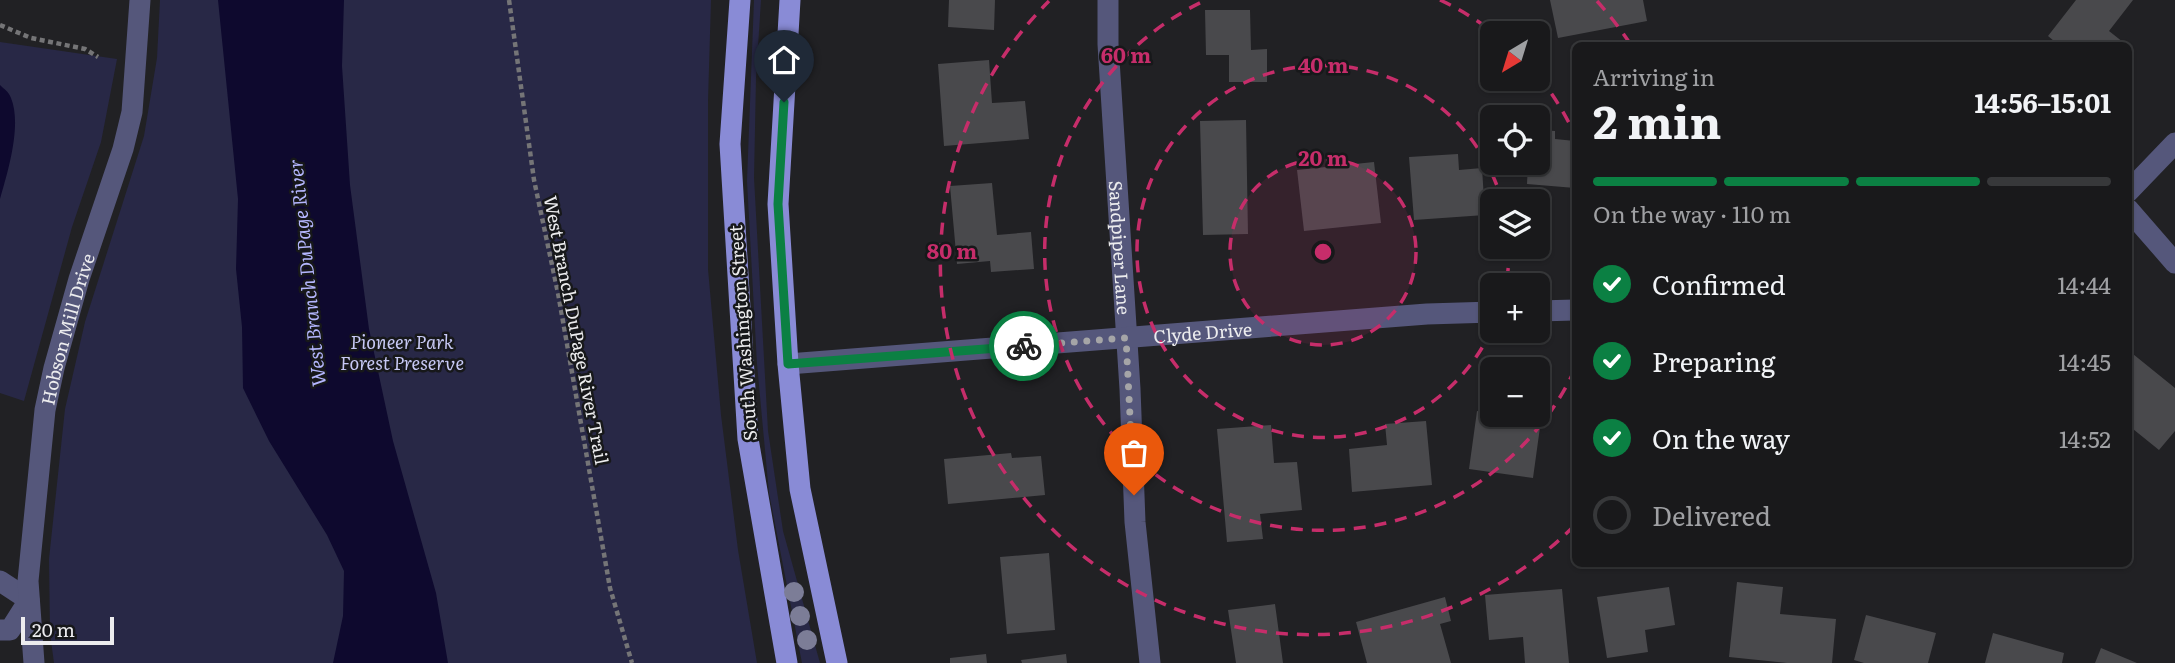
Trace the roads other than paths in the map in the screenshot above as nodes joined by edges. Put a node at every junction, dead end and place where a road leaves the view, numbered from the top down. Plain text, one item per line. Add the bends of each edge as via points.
1 (140, 0) edge
2 (740, 0) edge
3 (790, 0) edge
4 (1108, 0) edge
5 (2175, 143) edge
6 (2132, 188) edge
7 (2132, 214) edge
8 (2175, 263) edge
9 (1572, 310) edge
10 (1550, 311) edge
11 (1480, 312) edge
12 (1126, 338) junction
13 (788, 364) junction
14 (0, 581) edge
15 (29, 600) junction
16 (0, 630) edge
17 (34, 663) edge
18 (787, 663) edge
19 (837, 663) edge
20 (1150, 663) edge

1 - 15 street, Hobson Mill Drive via 132,112 79,279 46,410
2 - 18 main road, South Washington Street via 730,144 748,439
3 - 13 main road via 778,204
4 - 12 street, Sandpiper Lane
5 - 6 street
7 - 8 street
9 - 10 street
11 - 12 street, Clyde Drive
12 - 13 street, Clyde Drive
12 - 20 street, Sandpiper Lane via 1135,522
13 - 19 main road via 800,489
14 - 15 street
15 - 16 street via 10,630
15 - 17 street, Hobson Mill Drive

